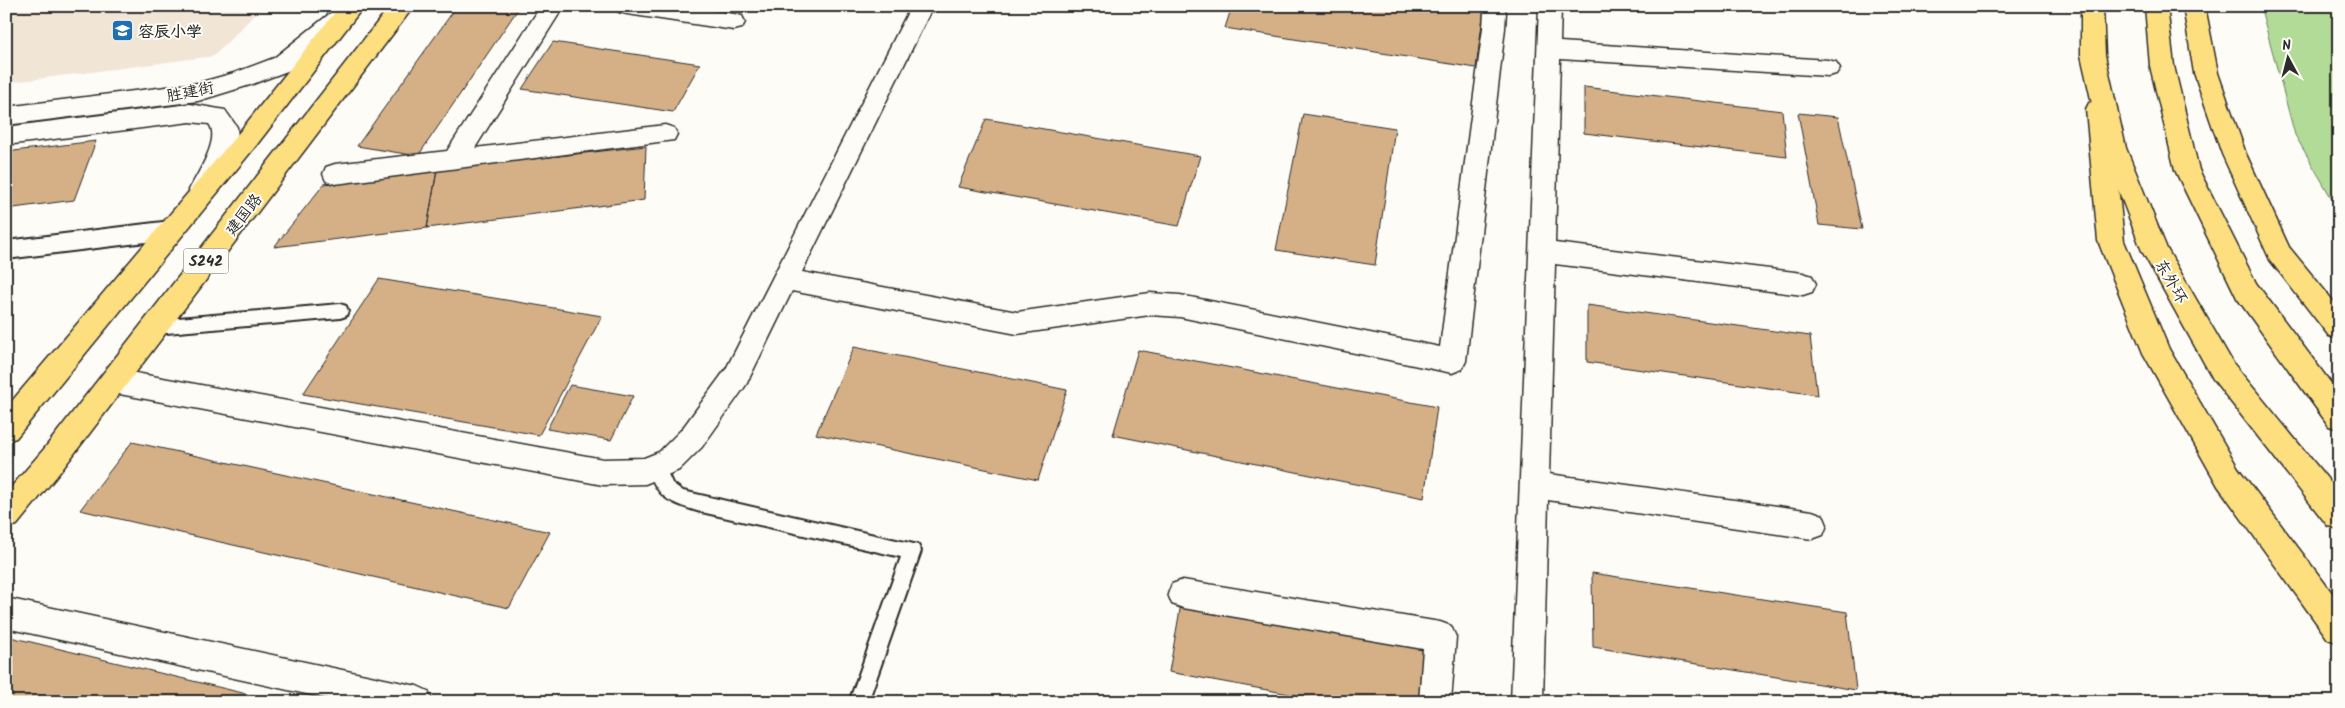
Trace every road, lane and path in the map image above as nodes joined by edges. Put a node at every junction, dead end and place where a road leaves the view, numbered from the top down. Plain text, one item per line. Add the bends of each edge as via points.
1 (404, 6) edge
2 (553, 6) edge
3 (627, 6) edge
4 (922, 6) edge
5 (1492, 6) edge
6 (1550, 6) edge
7 (2092, 6) edge
8 (2156, 6) edge
9 (2194, 6) edge
10 (352, 7) edge
11 (734, 22) dead end
12 (1549, 50) junction
13 (2093, 56) junction
14 (1828, 68) dead end
15 (6, 116) edge
16 (665, 134) dead end
17 (6, 136) edge
18 (455, 159) junction
19 (335, 174) dead end
20 (196, 201) junction
21 (171, 230) junction
22 (6, 250) edge
23 (1542, 252) junction
24 (785, 279) junction
25 (1802, 284) dead end
26 (340, 310) dead end
27 (155, 327) junction
28 (2339, 328) edge
29 (114, 381) junction
30 (2339, 417) edge
31 (6, 429) edge
32 (656, 466) junction
33 (1534, 485) junction
34 (6, 515) edge
35 (2339, 516) edge
36 (1812, 525) dead end
37 (1183, 594) dead end
38 (6, 613) edge
39 (2339, 628) edge
40 (417, 702) edge
41 (858, 702) edge
42 (1435, 702) edge
43 (1527, 702) edge

1 - 27 main road, 建国路 / S242
2 - 18 street
3 - 11 street
4 - 24 street
5 - 24 street via 1494,28 1452,361 1180,306 1150,304 1017,323
6 - 12 street
7 - 13 main road, 东外环
8 - 30 main road via 2162,66 2187,170 2246,290
9 - 28 main road via 2206,73 2234,154 2279,253
10 - 15 street, 胜建街 via 282,64 242,79 198,92
10 - 20 main road, S242
12 - 14 street
12 - 23 street
13 - 35 main road, 东外环 via 2114,148 2155,251 2223,370
13 - 39 main road via 2111,241 2158,353 2228,478
16 - 18 street
17 - 20 street, 胜建街 via 190,113 216,116 225,127 226,140
18 - 19 street
20 - 21 main road, S242
21 - 22 street
21 - 31 main road, S242
23 - 25 street
23 - 33 street
24 - 32 street via 736,377 692,438 669,461
26 - 27 lane
27 - 29 main road, 建国路 / S242
29 - 32 street via 603,472 645,471
29 - 34 main road, 建国路 / S242
32 - 41 lane via 660,481 670,495 912,551
33 - 36 street
33 - 43 street
37 - 42 street via 1440,637
38 - 40 street

